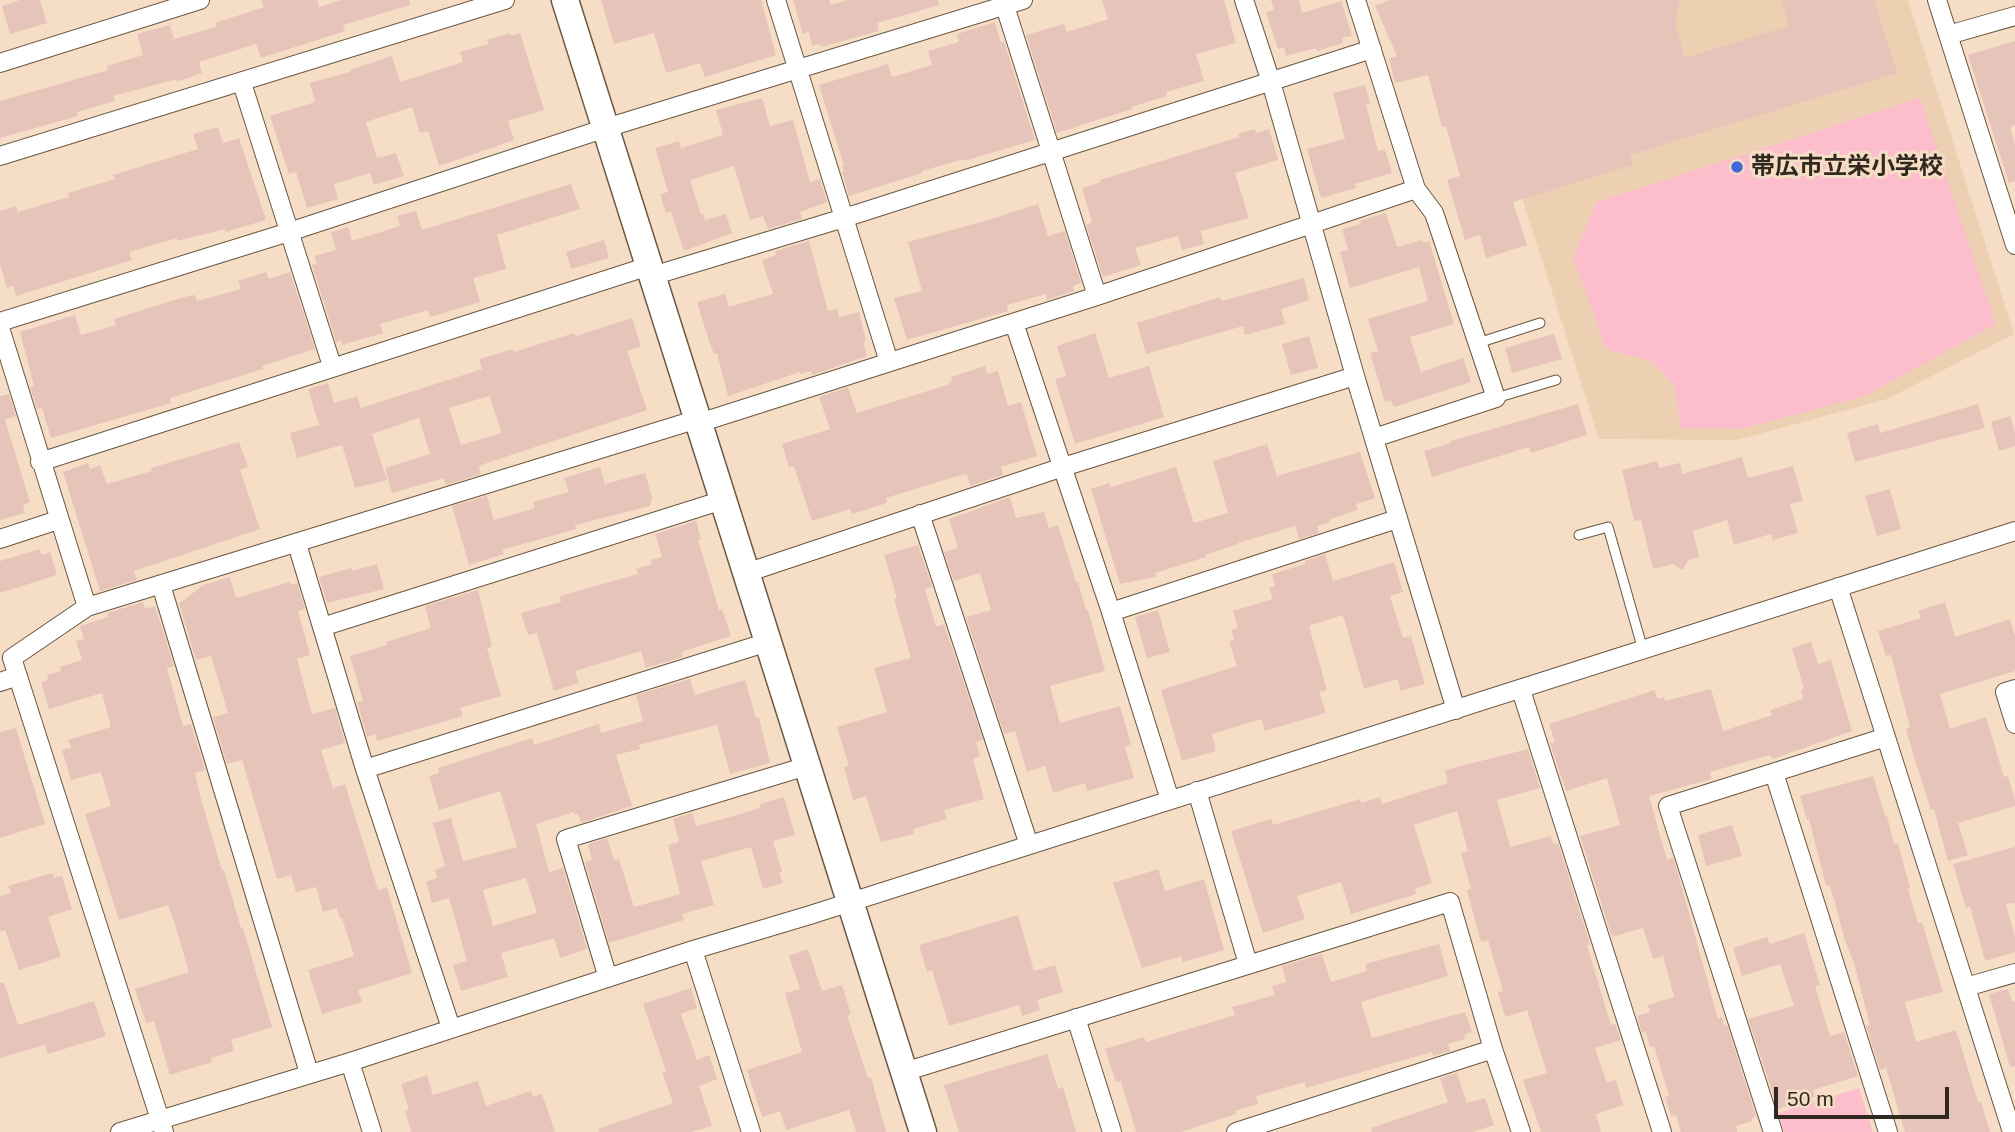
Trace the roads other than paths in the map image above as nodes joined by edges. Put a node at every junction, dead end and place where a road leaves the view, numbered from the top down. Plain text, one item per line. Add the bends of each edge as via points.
1 (505, 0) edge
2 (565, 0) edge
3 (776, 0) edge
4 (1023, 0) edge
5 (1244, 0) edge
6 (1356, 0) edge
7 (1937, 0) edge
8 (194, 1) edge
9 (1004, 3) edge
10 (2015, 16) edge
11 (1948, 35) junction
12 (1372, 49) junction
13 (0, 63) edge
14 (799, 71) junction
15 (1271, 82) junction
16 (242, 83) junction
17 (606, 128) junction
18 (1052, 152) junction
19 (0, 156) edge
20 (1416, 189) junction
21 (844, 218) junction
22 (1312, 226) junction
23 (289, 232) junction
24 (2015, 245) edge
25 (651, 271) junction
26 (1097, 296) junction
27 (0, 321) edge
28 (1014, 323) junction
29 (1541, 323) dead end
30 (0, 328) edge
31 (1478, 343) junction
32 (889, 362) junction
33 (332, 366) junction
34 (1355, 376) junction
35 (1556, 380) dead end
36 (1496, 398) junction
37 (698, 421) junction
38 (1374, 438) junction
39 (40, 462) junction
40 (1063, 467) junction
41 (723, 499) junction
42 (920, 514) junction
43 (1397, 519) junction
44 (58, 520) junction
45 (2015, 531) edge
46 (1579, 535) dead end
47 (0, 539) edge
48 (297, 544) junction
49 (747, 573) junction
50 (161, 585) junction
51 (1838, 587) junction
52 (86, 607) junction
53 (1111, 612) junction
54 (323, 626) junction
55 (768, 642) junction
56 (1643, 650) junction
57 (18, 676) junction
58 (0, 682) edge
59 (2015, 689) edge
60 (1521, 690) junction
61 (1456, 710) junction
62 (2015, 724) edge
63 (1886, 737) junction
64 (807, 766) junction
65 (365, 769) junction
66 (1774, 773) junction
67 (1197, 791) junction
68 (1170, 800) junction
69 (1029, 845) junction
70 (850, 901) junction
71 (693, 950) junction
72 (1248, 964) junction
73 (2015, 973) edge
74 (608, 978) junction
75 (1966, 987) junction
76 (1076, 1018) junction
77 (451, 1028) junction
78 (1493, 1049) junction
79 (350, 1062) junction
80 (904, 1072) junction
81 (309, 1073) junction
82 (162, 1126) edge
83 (120, 1132) edge
84 (372, 1132) edge
85 (751, 1132) edge
86 (923, 1132) edge
87 (1112, 1132) edge
88 (1236, 1132) edge
89 (1521, 1132) edge
90 (1662, 1132) edge
91 (1773, 1132) edge
92 (1888, 1132) edge
93 (2012, 1132) edge

1 - 16 street
2 - 17 street
3 - 14 street
4 - 9 street
5 - 15 street
6 - 12 street
7 - 11 street
8 - 13 street
9 - 14 street
9 - 18 street
10 - 11 street
11 - 24 street
12 - 15 street
12 - 20 street
14 - 17 street
14 - 21 street
15 - 18 street
15 - 22 street
16 - 19 street
16 - 23 street
17 - 23 street
17 - 25 street
18 - 21 street
18 - 26 street
20 - 22 street
20 - 31 street via 1434,213
21 - 25 street
21 - 32 street
22 - 26 street
22 - 34 street
23 - 27 street
23 - 33 street
25 - 33 street
25 - 37 street
26 - 28 street
28 - 32 street
28 - 40 street
29 - 31 lane
30 - 39 street
31 - 36 street
32 - 37 street
33 - 39 street
34 - 38 street
34 - 40 street
35 - 36 lane
36 - 38 street
37 - 41 street
37 - 48 street
38 - 43 street
39 - 44 street
40 - 42 street
40 - 53 street
41 - 49 street
41 - 54 street
42 - 49 street
42 - 69 street
43 - 53 street
43 - 61 street
44 - 47 street
44 - 52 street
45 - 51 street
46 - 56 lane via 1608,527
48 - 50 street
48 - 54 street
49 - 55 street
50 - 52 street
50 - 81 street
51 - 56 street
51 - 63 street
52 - 57 street via 12,658
53 - 68 street
54 - 65 street
55 - 64 street
55 - 65 street
56 - 60 street
57 - 58 street
57 - 82 street
59 - 62 street via 2005,692
60 - 61 street
60 - 90 street
61 - 67 street
63 - 66 street
63 - 75 street
64 - 70 street
64 - 74 street via 566,839
65 - 77 street
66 - 91 street via 1668,806
66 - 92 street
67 - 68 street
67 - 72 street
68 - 69 street
69 - 70 street
70 - 71 street
70 - 80 street
71 - 74 street
71 - 85 street
72 - 76 street
72 - 78 street via 1450,901
73 - 75 street
74 - 77 street
75 - 93 street
76 - 80 street
76 - 87 street
77 - 79 street
78 - 88 street
78 - 89 street
79 - 81 street
79 - 84 street
80 - 86 street
81 - 82 street
82 - 83 street

